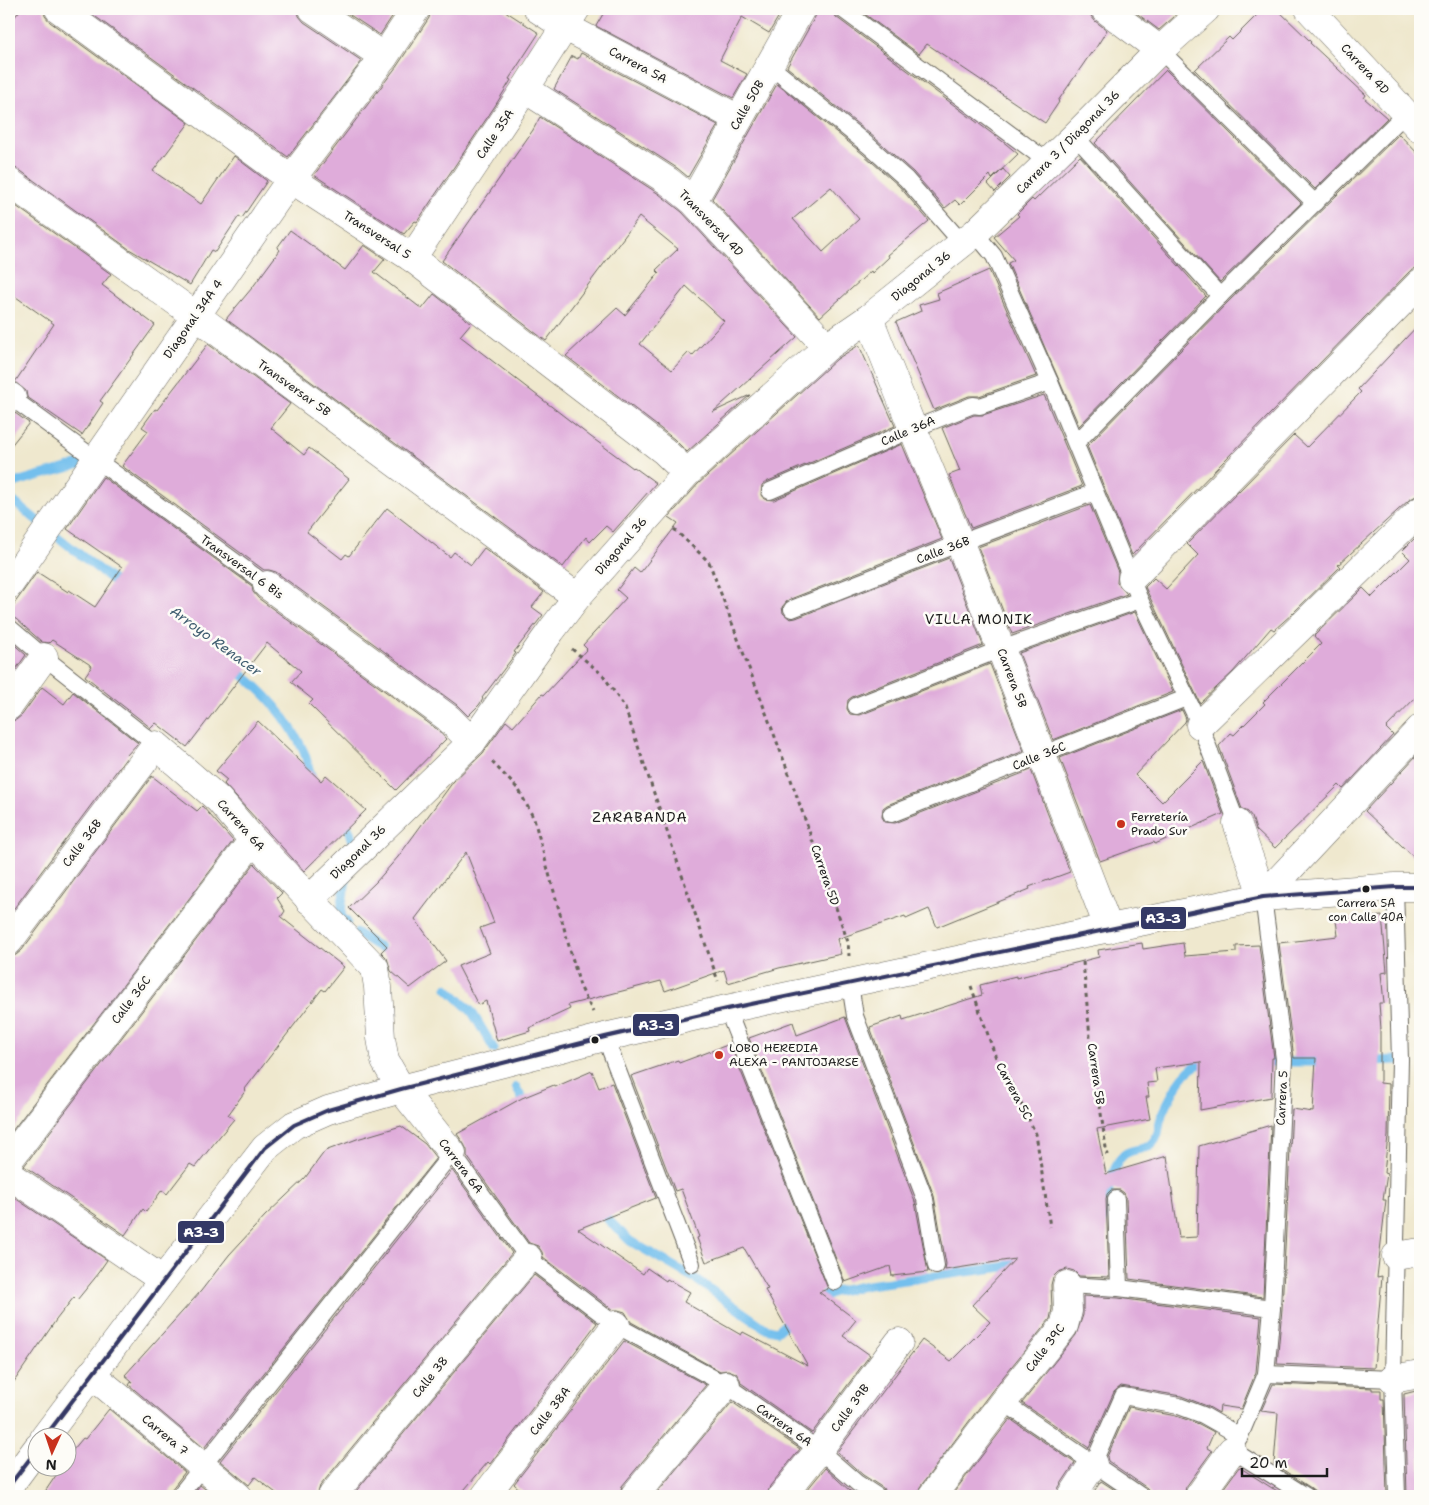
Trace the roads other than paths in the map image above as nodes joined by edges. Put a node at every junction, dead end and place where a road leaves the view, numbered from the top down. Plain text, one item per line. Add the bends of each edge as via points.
1 (58, 9) edge
2 (313, 9) edge
3 (416, 9) edge
4 (538, 9) edge
5 (801, 9) edge
6 (842, 9) edge
7 (1105, 9) edge
8 (1206, 9) edge
9 (1309, 9) edge
10 (570, 17) edge
11 (1160, 50) junction
12 (384, 57) junction
13 (770, 66) junction
14 (525, 89) junction
15 (739, 119) junction
16 (1413, 121) edge
17 (1075, 136) junction
18 (1048, 162) junction
19 (291, 179) junction
20 (9, 182) edge
21 (693, 202) junction
22 (1315, 203) junction
23 (968, 238) junction
24 (412, 258) junction
25 (1420, 283) edge
26 (1220, 296) junction
27 (195, 315) junction
28 (869, 318) junction
29 (828, 348) junction
30 (1050, 382) junction
31 (10, 397) edge
32 (913, 429) junction
33 (1076, 443) junction
34 (96, 459) junction
35 (687, 473) junction
36 (770, 491) dead end
37 (1094, 492) junction
38 (1420, 511) edge
39 (960, 542) junction
40 (9, 585) edge
41 (267, 585) joint
42 (1136, 589) junction
43 (577, 597) junction
44 (792, 609) dead end
45 (9, 627) edge
46 (1001, 649) junction
47 (44, 657) junction
48 (1186, 698) junction
49 (9, 706) edge
50 (856, 706) dead end
51 (1200, 725) junction
52 (1420, 729) edge
53 (472, 742) junction
54 (156, 745) junction
55 (1042, 755) junction
56 (891, 814) dead end
57 (1237, 823) joint
58 (253, 840) junction
59 (1408, 887) edge
60 (1263, 897) junction
61 (309, 900) junction
62 (1109, 929) junction
63 (9, 940) edge
64 (850, 984) junction
65 (727, 1009) junction
66 (604, 1037) junction
67 (401, 1089) junction
68 (452, 1153) junction
69 (9, 1160) edge
70 (9, 1175) edge
71 (1116, 1199) dead end
72 (1408, 1254) edge
73 (528, 1258) junction
74 (692, 1264) dead end
75 (936, 1266) dead end
76 (163, 1280) junction
77 (835, 1282) dead end
78 (1067, 1285) joint
79 (1119, 1288) junction
80 (1272, 1308) junction
81 (616, 1326) junction
82 (899, 1342) dead end
83 (91, 1374) junction
84 (1266, 1374) junction
85 (1420, 1374) edge
86 (1393, 1379) junction
87 (726, 1385) junction
88 (1003, 1402) junction
89 (51, 1428) edge
90 (1236, 1443) junction
91 (819, 1450) junction
92 (28, 1460) edge
93 (1093, 1464) junction
94 (202, 1466) junction
95 (9, 1486) edge
96 (179, 1496) edge
97 (238, 1496) edge
98 (332, 1496) edge
99 (485, 1496) edge
100 (634, 1496) edge
101 (782, 1496) edge
102 (877, 1496) edge
103 (932, 1496) edge
104 (1072, 1496) edge
105 (1141, 1496) edge
106 (1199, 1496) edge
107 (1306, 1496) edge
108 (1397, 1496) edge

1 - 19 street, Transversal 5
2 - 12 street
3 - 12 street, Diagonal 34A 4
4 - 10 street, Carrera 5A
5 - 13 street, Calle 50B
6 - 18 lane
7 - 11 street
8 - 11 street, Carrera 3 / Diagonal 36
9 - 16 street, Carrera 4D
10 - 14 street, Calle 35A
10 - 15 street, Carrera 5A
11 - 17 street, Carrera 3 / Diagonal 36
11 - 22 lane
12 - 19 street, Diagonal 34A 4
13 - 15 street, Calle 50B
13 - 23 lane via 906,179
14 - 21 street, Transversal 4D via 668,181
14 - 24 street, Calle 35A
15 - 21 street, Calle 50B
16 - 22 lane
17 - 18 street, Carrera 3 / Diagonal 36
17 - 26 lane
18 - 23 street, Carrera 3 / Diagonal 36
19 - 24 street, Transversal 5
19 - 27 street, Diagonal 34A 4
20 - 27 street, Transversar 5B
21 - 29 street, Transversal 4D
22 - 26 lane
23 - 28 street, Diagonal 36
23 - 30 lane via 994,256
24 - 35 street, Transversal 5 via 664,451
25 - 42 street
26 - 33 lane
27 - 34 street, Diagonal 34A 4
27 - 43 street, Transversar 5B
28 - 29 street, Diagonal 36
28 - 32 street, Carrera 5B
29 - 35 street, Diagonal 36
30 - 32 lane, Calle 36A via 980,406 973,405
30 - 33 lane
31 - 34 lane, Transversal 6 Bis
32 - 36 lane, Calle 36A
32 - 39 street, Carrera 5B
33 - 37 lane
34 - 40 street, Diagonal 34A 4
34 - 41 lane, Transversal 6 Bis
35 - 43 street, Diagonal 36
37 - 39 lane, Calle 36B
37 - 42 lane
38 - 51 street
39 - 44 lane, Calle 36B
39 - 46 street, Carrera 5B
41 - 53 street, Transversal 6 Bis via 448,718
42 - 46 lane
42 - 48 lane
43 - 53 street, Diagonal 36
45 - 47 lane
46 - 50 lane
46 - 55 street, Carrera 5B
47 - 49 street
47 - 54 lane
48 - 51 lane
48 - 55 lane, Calle 36C
51 - 57 lane
52 - 60 street
53 - 61 street, Diagonal 36
54 - 58 street, Carrera 6A via 220,800
54 - 63 street, Calle 36B
55 - 56 lane, Calle 36C
55 - 62 street, Carrera 5B
57 - 60 street
58 - 61 street, Carrera 6A
58 - 69 street, Calle 36C
59 - 60 street
59 - 72 lane via 1400,1060
60 - 62 street
60 - 80 lane, Carrera 5 via 1284,1063
61 - 67 street, Carrera 6A via 375,968 385,1061
62 - 64 street
64 - 65 street
64 - 75 lane via 856,1016 925,1198
65 - 66 street
65 - 77 lane
66 - 67 street
66 - 74 lane
67 - 68 street, Carrera 6A
67 - 76 street via 328,1110 294,1125 265,1148
68 - 73 lane, Carrera 6A
68 - 94 lane
70 - 76 street
71 - 79 lane
72 - 86 lane
73 - 81 lane, Carrera 6A
73 - 98 street, Calle 38
76 - 83 street
78 - 79 lane, Calle 39C
78 - 88 street, Calle 39C via 1068,1311 1064,1326
79 - 80 lane, Calle 39C
80 - 84 lane, Carrera 5
81 - 87 lane, Carrera 6A
81 - 99 street, Calle 38A
82 - 91 street, Calle 39B
83 - 89 street
83 - 94 street, Carrera 7
84 - 86 lane
84 - 90 lane, Carrera 5
85 - 86 street
86 - 108 lane
87 - 91 lane, Carrera 6A
87 - 100 street
88 - 93 lane
88 - 103 street, Calle 39C
90 - 93 lane via 1203,1415 1179,1406 1123,1396
90 - 106 street
90 - 107 lane
91 - 101 street, Calle 39B
91 - 102 lane, Carrera 6A
92 - 95 street
93 - 104 street
93 - 105 lane
94 - 96 lane
94 - 97 street, Carrera 7

